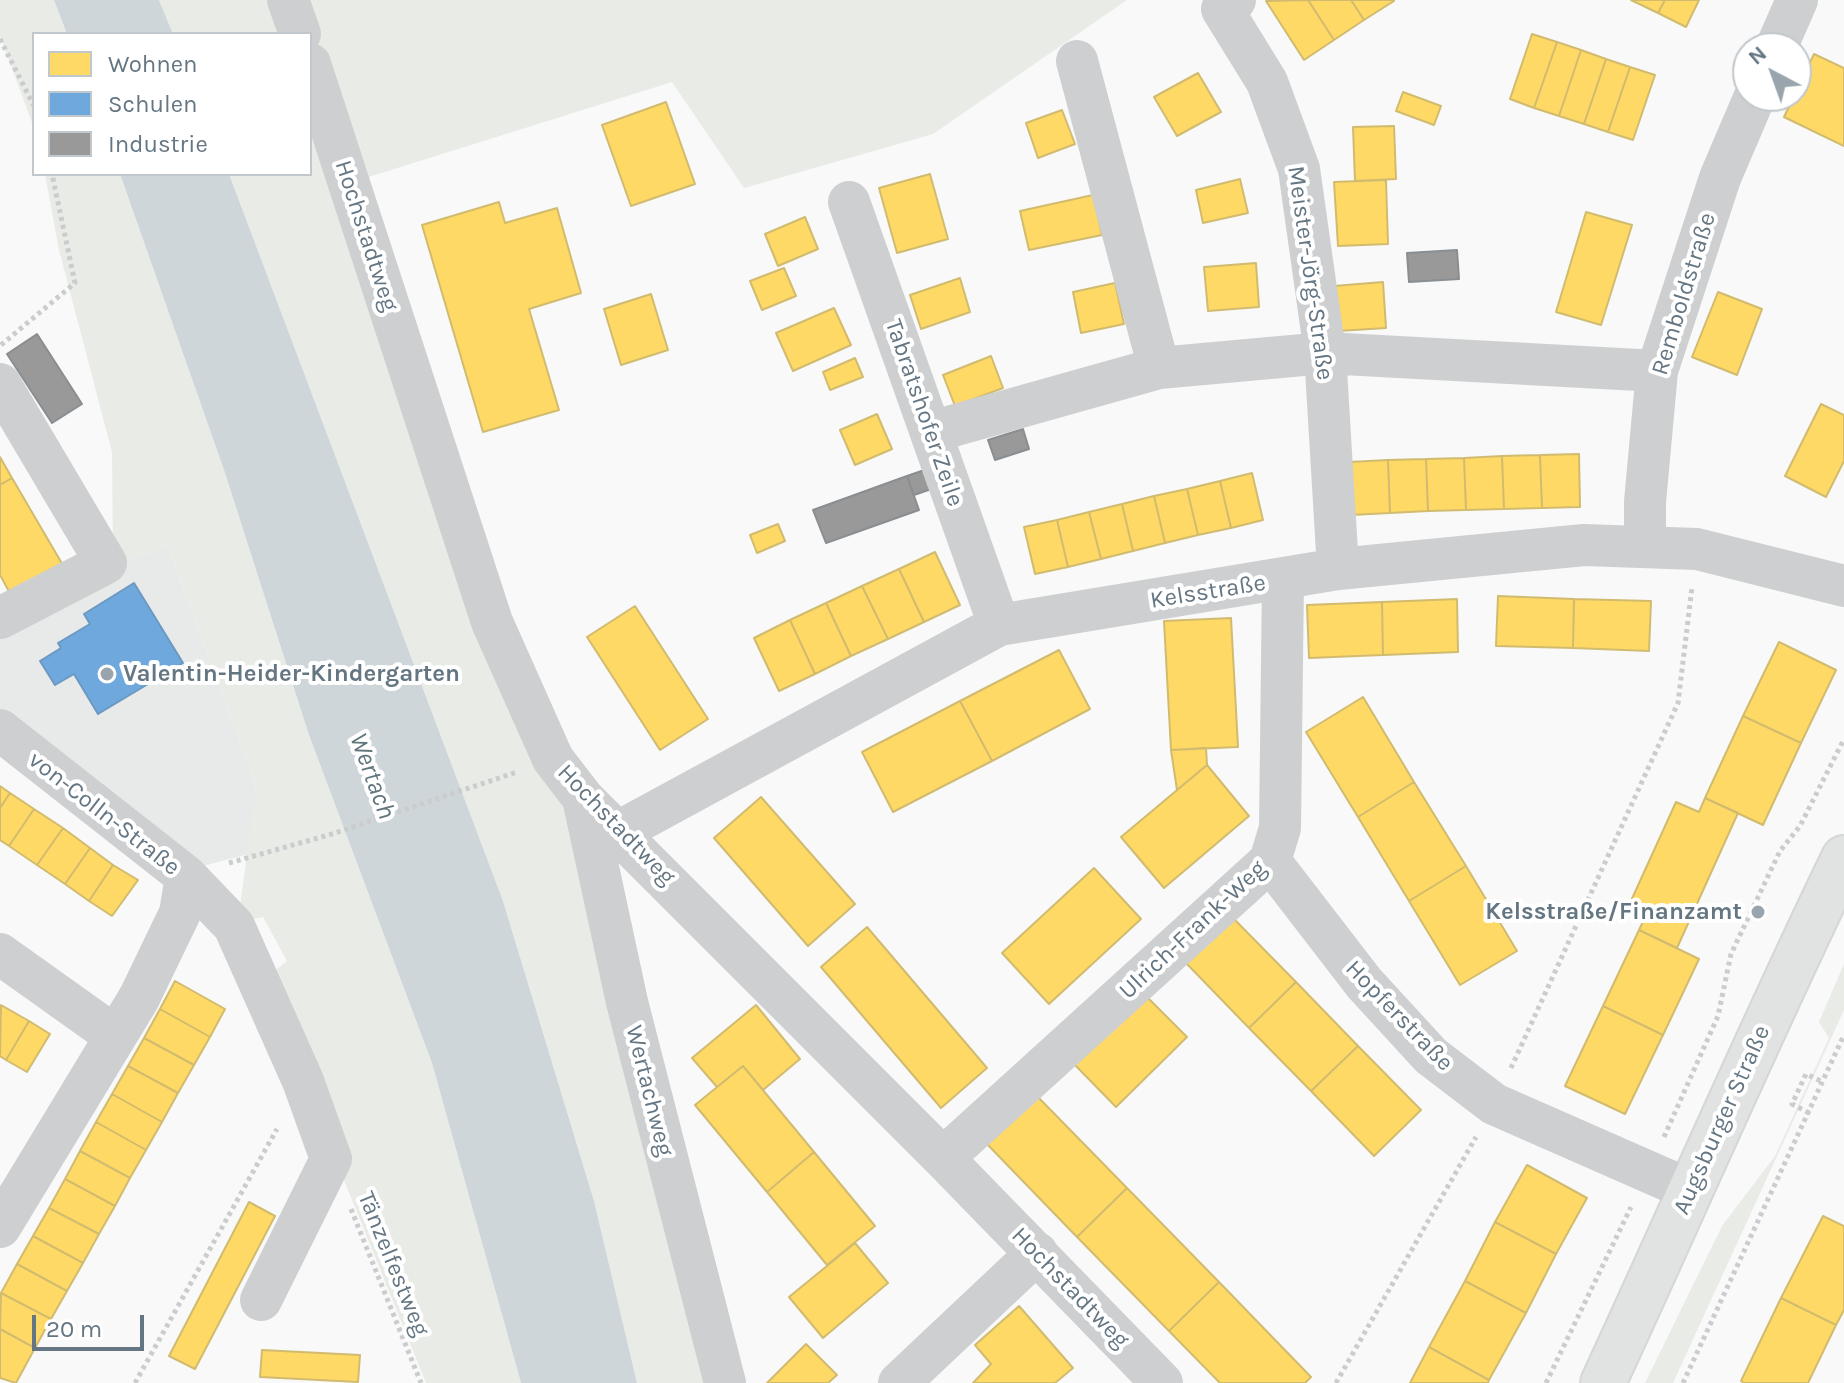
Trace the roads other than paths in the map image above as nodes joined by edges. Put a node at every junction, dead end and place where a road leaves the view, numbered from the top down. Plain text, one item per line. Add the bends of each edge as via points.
1 (288, 0) edge
2 (1235, 0) edge
3 (1797, 0) edge
4 (299, 32) edge
5 (1783, 32) edge
6 (1077, 61) dead end
7 (312, 70) edge
8 (1748, 112) edge
9 (849, 202) dead end
10 (1325, 353) junction
11 (1159, 368) junction
12 (1657, 371) junction
13 (0, 384) edge
14 (931, 432) junction
15 (1645, 547) junction
16 (1338, 569) junction
17 (1283, 580) junction
18 (1844, 586) edge
19 (0, 618) edge
20 (999, 625) junction
21 (0, 730) edge
22 (583, 798) junction
23 (620, 831) junction
24 (1844, 858) edge
25 (1270, 861) junction
26 (186, 876) junction
27 (0, 954) edge
28 (115, 1036) junction
29 (943, 1158) junction
30 (12, 1180) edge
31 (1692, 1191) junction
32 (0, 1227) edge
33 (1037, 1253) junction
34 (261, 1300) dead end
35 (725, 1383) edge
36 (899, 1383) edge
37 (1162, 1383) edge
38 (1603, 1383) edge

1 - 4 street
2 - 10 street, Meister-Jörg-Straße via 1222,9 1267,82 1299,169
3 - 5 street
6 - 11 street
7 - 22 street, Hochstadtweg via 492,622 553,759
8 - 12 street, Remboldstraße via 1720,178
9 - 14 street, Tabratshofer Zeile
10 - 11 street
10 - 12 street
10 - 16 street, Meister-Jörg-Straße
11 - 14 street
12 - 15 street, Remboldstraße
13 - 19 street via 106,563
14 - 20 street, Tabratshofer Zeile
15 - 16 street, Kelsstraße via 1584,545
15 - 18 street, Kelsstraße via 1697,549
16 - 17 street, Kelsstraße
17 - 20 street, Kelsstraße
17 - 25 street, Ulrich-Frank-Weg via 1280,828
20 - 23 street, Kelsstraße
21 - 26 street, von-Colln-Straße
22 - 23 street, Hochstadtweg
22 - 35 street, Wertachweg via 627,1002
23 - 29 street, Hochstadtweg
24 - 31 main road, Augsburger Straße
25 - 29 street, Ulrich-Frank-Weg
25 - 31 street, Hopferstraße via 1316,924 1431,1056 1494,1104
26 - 28 street, von-Colln-Straße via 180,913
26 - 34 street via 234,926 303,1081 331,1159
27 - 28 street
28 - 30 street, von-Colln-Straße
29 - 33 street, Hochstadtweg
30 - 32 street, von-Colln-Straße
31 - 38 main road, Augsburger Straße
33 - 36 street
33 - 37 street, Hochstadtweg

